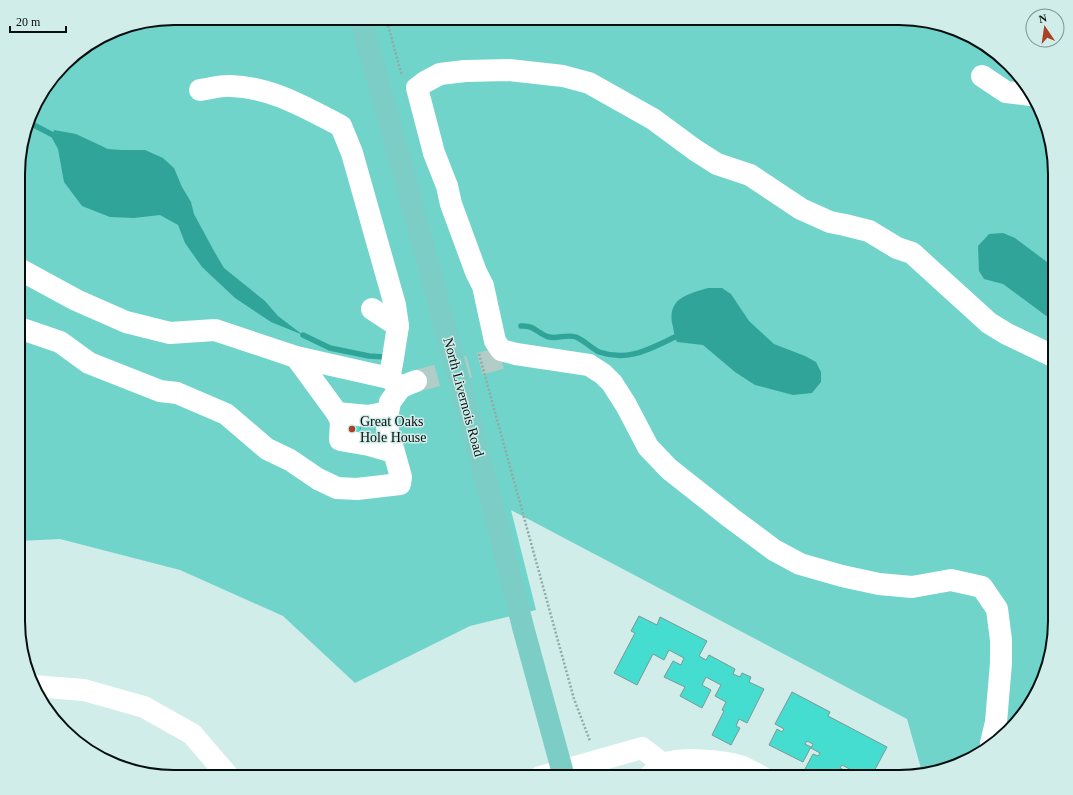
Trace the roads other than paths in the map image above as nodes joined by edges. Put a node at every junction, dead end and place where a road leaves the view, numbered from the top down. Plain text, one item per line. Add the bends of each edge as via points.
1 (362, 25) edge
2 (982, 76) dead end
3 (200, 90) dead end
4 (1025, 94) edge
5 (25, 273) edge
6 (372, 309) dead end
7 (398, 326) junction
8 (25, 330) edge
9 (1048, 353) edge
10 (296, 357) junction
11 (402, 382) junction
12 (337, 413) junction
13 (378, 414) junction
14 (365, 444) junction
15 (393, 452) junction
16 (40, 687) edge
17 (992, 737) edge
18 (223, 770) edge
19 (562, 770) edge
20 (572, 770) edge
21 (656, 770) edge
22 (663, 770) edge
23 (749, 770) edge

1 - 19 main road, North Livernois Road
2 - 4 street via 1006,92
3 - 7 street via 230,86 267,91 341,126 352,153 395,306
5 - 10 street via 126,322 170,333 215,330
6 - 7 street
7 - 11 street via 392,364
8 - 15 street via 60,342 89,363 160,391 177,393 226,414 266,449 337,488 357,489 400,484 401,477
9 - 17 street via 989,323 912,253 897,248 869,231 830,222 801,209 750,175 717,164 653,119 589,83 563,76 509,70 465,71 440,74 417,88 434,153 482,286 495,341 501,350 589,366 603,374 612,383 648,446 669,469 774,550 800,564 879,584 912,587 952,580 982,587 997,609 1001,640 996,722
10 - 11 street
10 - 12 street
11 - 13 street via 390,402
12 - 13 street
12 - 14 street via 341,421 340,440
13 - 14 street
13 - 15 street via 387,427
14 - 15 street
16 - 18 street via 84,690 144,707 192,734
20 - 21 street via 642,748
22 - 23 street via 681,760 711,761 742,766

